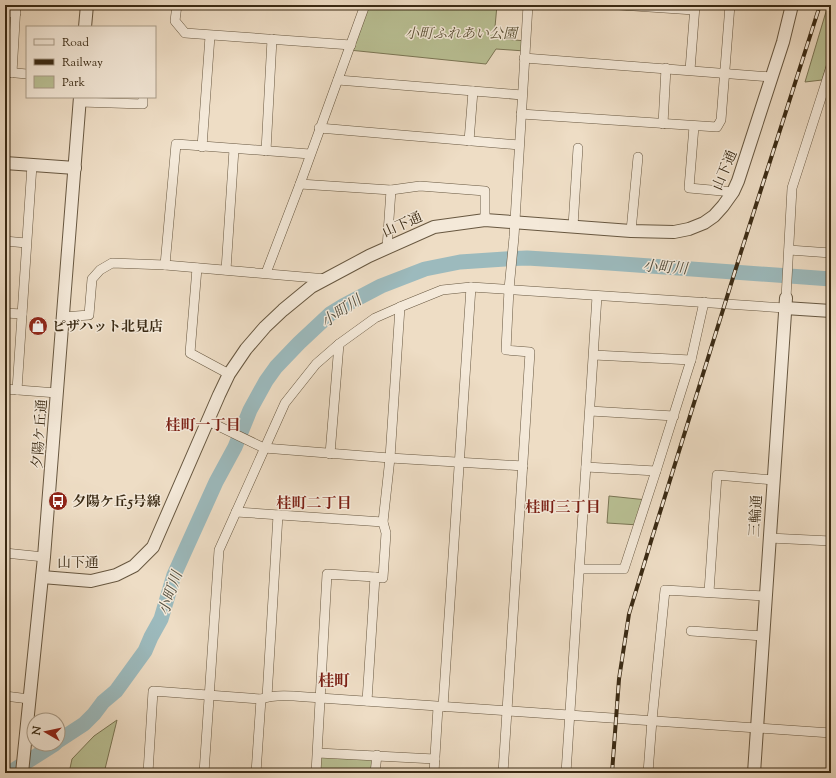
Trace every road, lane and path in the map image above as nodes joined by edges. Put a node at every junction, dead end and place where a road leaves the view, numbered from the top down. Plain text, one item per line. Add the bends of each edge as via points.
1 (87, 5) edge
2 (177, 5) edge
3 (365, 5) edge
4 (528, 5) edge
5 (619, 5) edge
6 (730, 5) edge
7 (792, 5) edge
8 (695, 8) edge
9 (16, 9) edge
10 (5, 12) edge
11 (85, 26) edge
12 (210, 36) junction
13 (272, 38) junction
14 (351, 45) junction
15 (524, 58) junction
16 (831, 67) edge
17 (666, 68) junction
18 (690, 70) junction
19 (9, 73) edge
20 (26, 74) edge
21 (725, 74) junction
22 (771, 77) junction
23 (338, 80) junction
24 (473, 91) junction
25 (522, 95) junction
26 (143, 98) edge
27 (80, 100) edge
28 (521, 114) junction
29 (663, 124) junction
30 (694, 126) junction
31 (319, 128) junction
32 (469, 141) junction
33 (519, 146) junction
34 (202, 147) junction
35 (578, 148) dead end
36 (234, 149) junction
37 (266, 151) junction
38 (310, 154) junction
39 (638, 157) dead end
40 (5, 163) edge
41 (32, 165) junction
42 (75, 168) junction
43 (300, 184) junction
44 (391, 190) junction
45 (733, 192) junction
46 (485, 220) junction
47 (515, 222) junction
48 (573, 226) junction
49 (631, 231) junction
50 (5, 241) edge
51 (26, 243) junction
52 (387, 248) junction
53 (789, 252) junction
54 (831, 252) edge
55 (165, 265) junction
56 (197, 268) junction
57 (226, 270) junction
58 (266, 273) junction
59 (327, 279) junction
60 (471, 287) junction
61 (509, 290) junction
62 (598, 296) junction
63 (704, 302) junction
64 (785, 302) junction
65 (400, 307) junction
66 (831, 311) edge
67 (5, 313) edge
68 (22, 314) junction
69 (63, 317) junction
70 (339, 344) junction
71 (594, 355) junction
72 (691, 360) junction
73 (229, 374) junction
74 (5, 389) edge
75 (17, 390) junction
76 (57, 393) junction
77 (590, 411) junction
78 (674, 416) junction
79 (208, 421) junction
80 (260, 446) junction
81 (330, 454) junction
82 (390, 458) junction
83 (459, 462) junction
84 (523, 466) junction
85 (586, 467) junction
86 (656, 471) junction
87 (773, 480) junction
88 (236, 512) junction
89 (278, 516) junction
90 (383, 522) junction
91 (769, 538) junction
92 (831, 541) edge
93 (5, 553) edge
94 (44, 557) junction
95 (580, 569) junction
96 (42, 577) junction
97 (376, 577) junction
98 (709, 592) junction
99 (765, 596) junction
100 (691, 632) dead end
101 (763, 636) junction
102 (210, 695) junction
103 (5, 696) edge
104 (264, 698) junction
105 (320, 698) junction
106 (30, 699) junction
107 (367, 701) junction
108 (441, 707) junction
109 (507, 711) junction
110 (570, 715) junction
111 (652, 720) junction
112 (757, 727) junction
113 (831, 733) edge
114 (318, 752) junction
115 (377, 755) junction
116 (434, 759) junction
117 (22, 773) edge
118 (148, 773) edge
119 (204, 773) edge
120 (256, 773) edge
121 (316, 773) edge
122 (376, 773) edge
123 (434, 773) edge
124 (502, 773) edge
125 (566, 773) edge
126 (648, 773) edge
127 (754, 773) edge

1 - 11 street
2 - 12 street via 175,21 185,33
3 - 14 street
4 - 15 street
5 - 8 street
6 - 21 street
7 - 22 street, 山下通
8 - 18 street
9 - 10 street
9 - 19 street
12 - 13 street
12 - 34 street
13 - 14 street
13 - 37 street
14 - 23 street
15 - 17 street
15 - 25 street
16 - 53 street via 792,188
17 - 18 street
17 - 29 street
18 - 21 street
19 - 20 street
21 - 22 street
21 - 30 street via 721,120 717,126
22 - 45 street, 山下通
23 - 24 street
23 - 31 street
24 - 25 street
24 - 32 street
25 - 28 street
26 - 27 street via 143,104
27 - 42 street, 夕陽ケ丘通
28 - 29 street
28 - 33 street
29 - 30 street
30 - 45 street via 689,188
31 - 32 street
31 - 38 street
32 - 33 street
33 - 47 street
34 - 36 street
34 - 55 street via 176,144
35 - 48 street
36 - 37 street
36 - 57 street
37 - 38 street
38 - 43 street
39 - 49 street
40 - 41 street
41 - 42 street
41 - 51 street
42 - 69 street, 夕陽ケ丘通
43 - 44 street
43 - 58 street
44 - 46 street via 420,186 485,191
44 - 52 street
45 - 49 street, 山下通 via 714,216 689,229 674,232
46 - 47 street, 山下通
46 - 52 street, 山下通 via 434,227
47 - 48 street, 山下通
47 - 61 street
48 - 49 street, 山下通
50 - 51 street
51 - 68 street
52 - 59 street, 山下通
53 - 54 street
53 - 64 street
55 - 56 street
55 - 69 street via 112,263 100,270 92,279 88,315
56 - 57 street
56 - 73 street via 190,353
57 - 58 street
58 - 59 street
59 - 73 street, 山下通 via 311,287 265,327
60 - 61 street
60 - 65 street via 442,290
60 - 83 street
61 - 62 street
61 - 84 street via 506,350 530,352
62 - 63 street
62 - 71 street
63 - 64 street
63 - 72 street
64 - 66 street
64 - 87 street, 三輪通
65 - 70 street via 375,318
65 - 82 street
67 - 68 street
68 - 75 street
69 - 76 street, 夕陽ケ丘通
70 - 80 street via 316,364 285,403
70 - 81 street
71 - 72 street
71 - 77 street
72 - 78 street
73 - 79 street, 山下通
74 - 75 street
75 - 76 street
76 - 94 street, 夕陽ケ丘通
77 - 78 street
77 - 85 street
78 - 86 street
79 - 80 street
79 - 96 street, 山下通 via 154,547 134,566 116,575 90,580
80 - 81 street
80 - 88 street
81 - 82 street
82 - 83 street
82 - 90 street
83 - 84 street
83 - 108 street
84 - 109 street
85 - 86 street
85 - 95 street
86 - 95 street via 624,569
87 - 91 street, 三輪通
87 - 98 street via 717,476
88 - 89 street
88 - 102 street via 219,550
89 - 90 street
89 - 104 street
90 - 97 street via 386,533 383,578
91 - 92 street
91 - 99 street, 三輪通
93 - 94 street
94 - 96 street, 夕陽ケ丘通
95 - 110 street
96 - 106 street, 夕陽ケ丘通
97 - 105 street via 327,574
97 - 107 street
98 - 99 street
98 - 111 street via 665,590
99 - 101 street, 三輪通
100 - 101 street
101 - 112 street, 三輪通
102 - 104 street
102 - 118 street via 153,691
102 - 119 street
103 - 106 street
104 - 105 street
104 - 120 street
105 - 107 street
105 - 114 street
106 - 117 street, 夕陽ケ丘通
107 - 108 street
108 - 109 street
108 - 116 street
109 - 110 street
109 - 124 street
110 - 111 street
110 - 125 street
111 - 112 street
111 - 126 street
112 - 113 street
112 - 127 street, 三輪通
114 - 115 street
114 - 121 street
115 - 116 street
115 - 122 street
116 - 123 street

